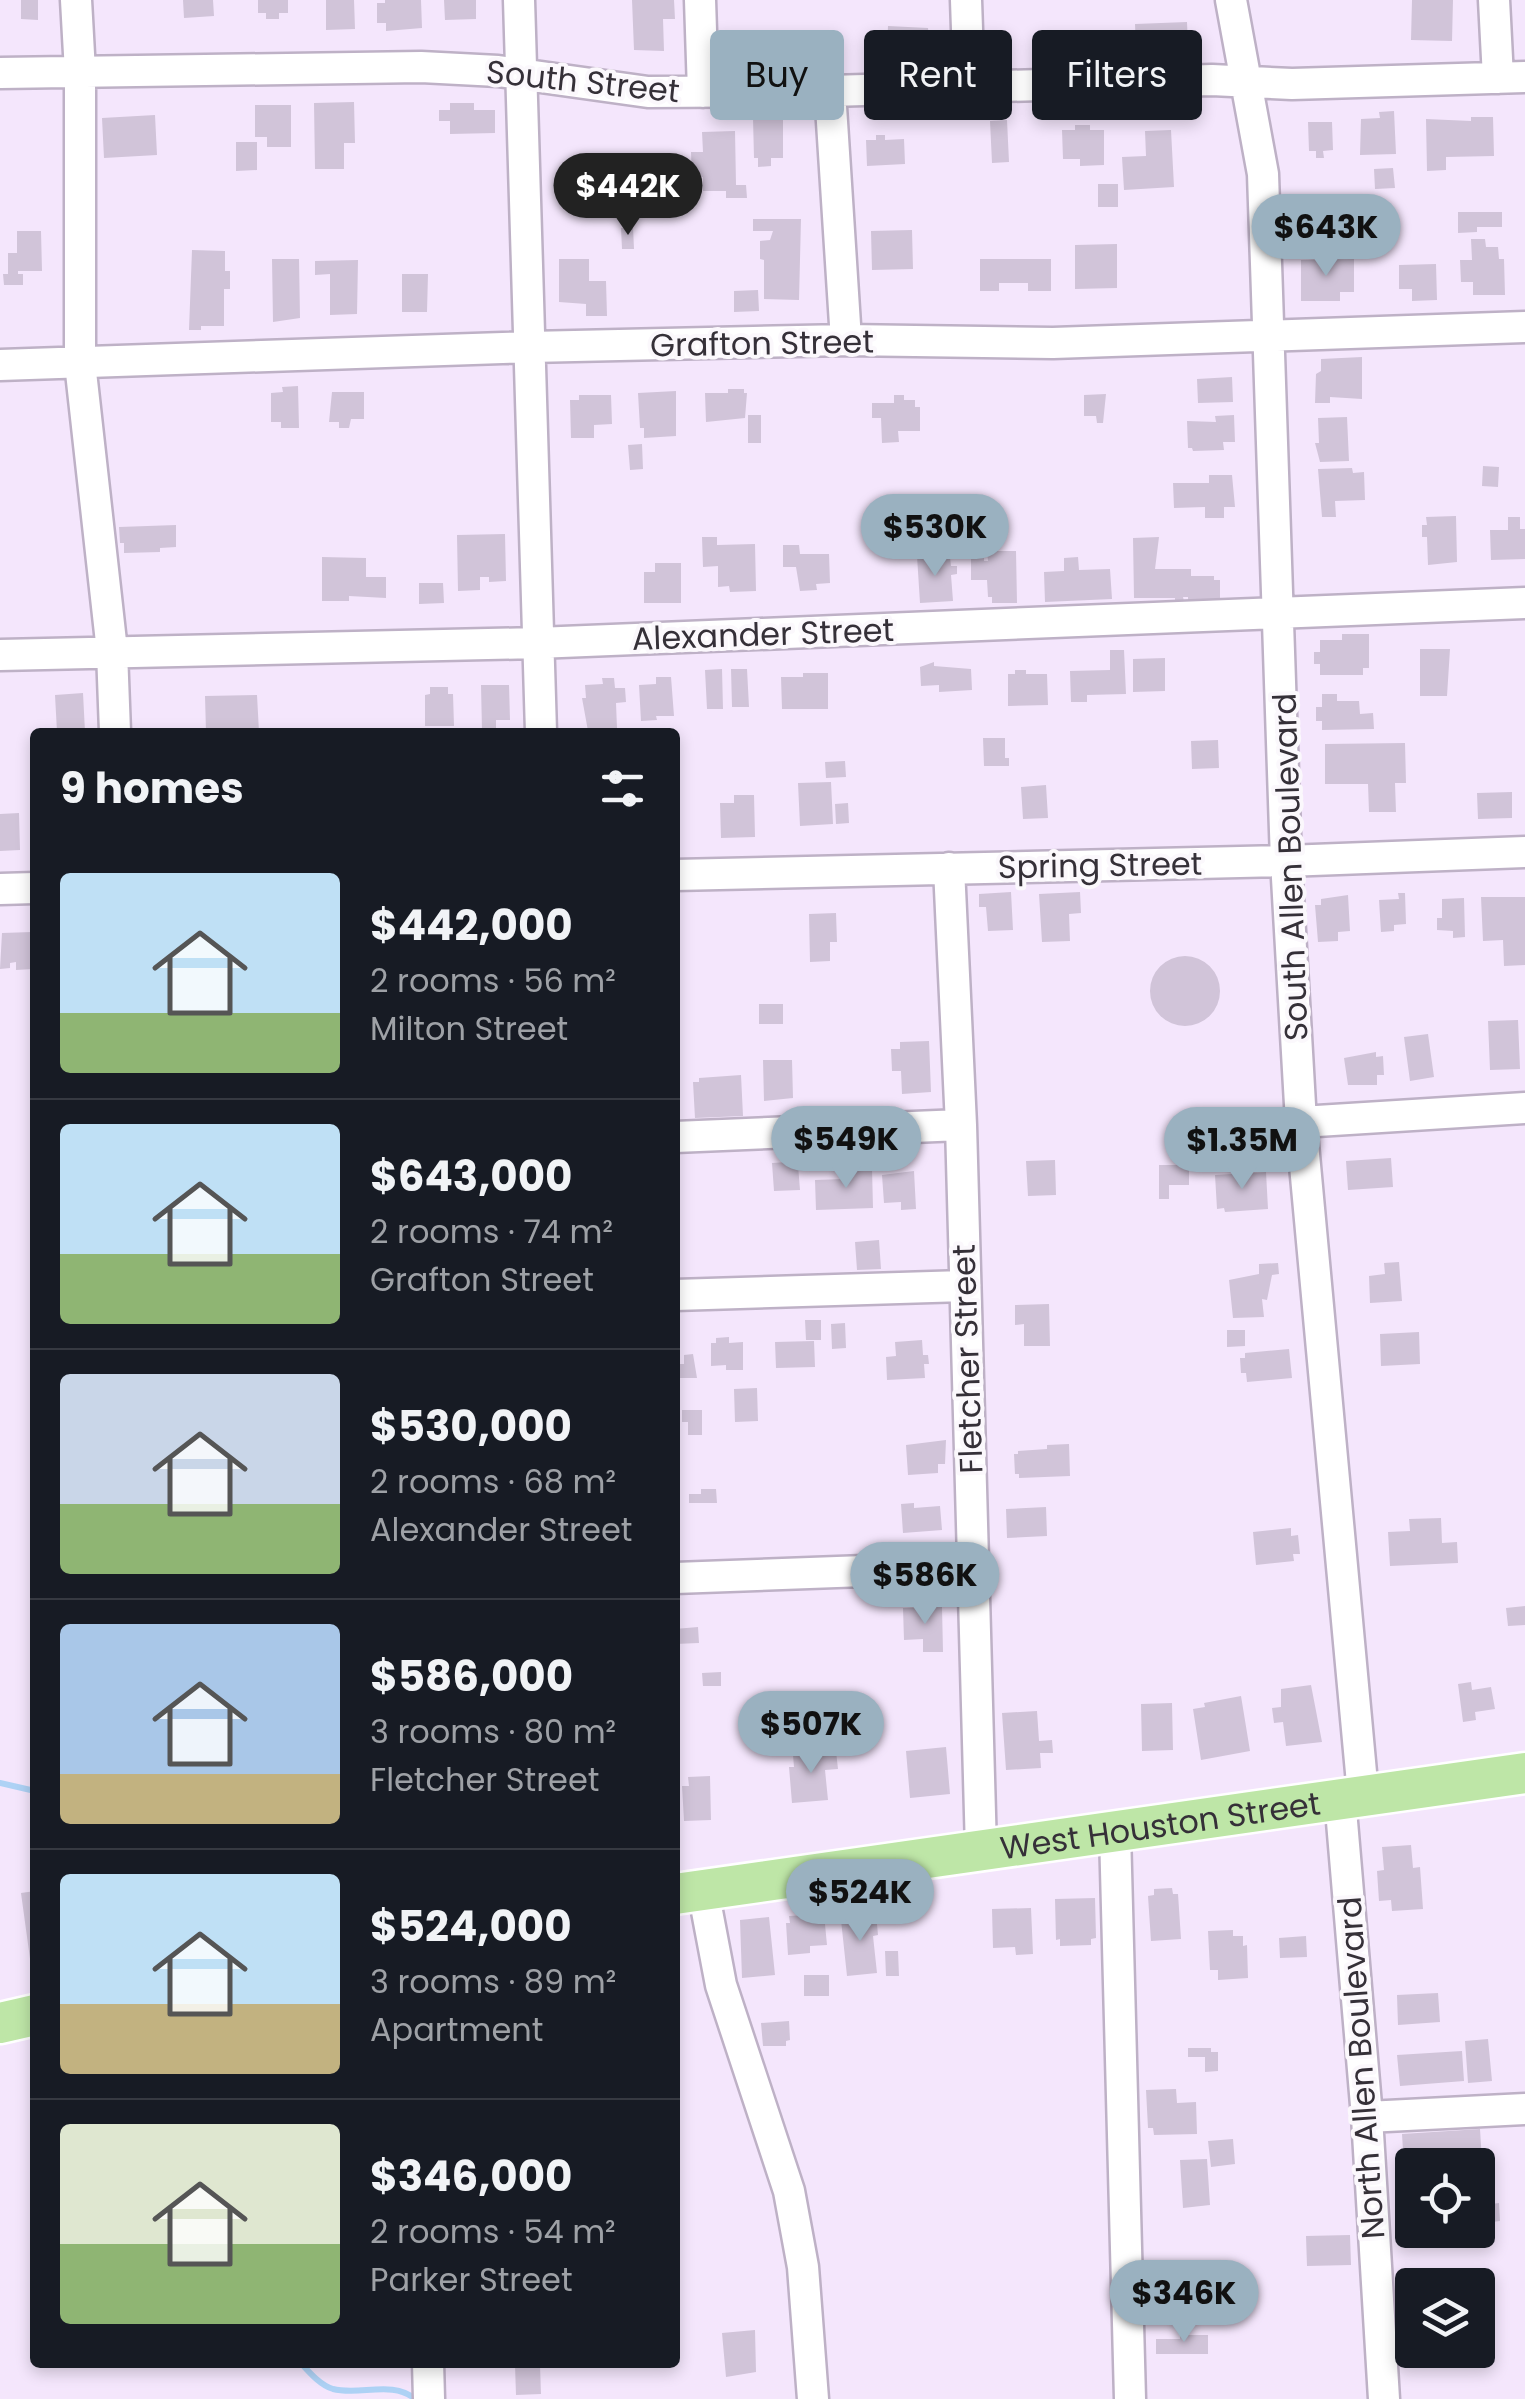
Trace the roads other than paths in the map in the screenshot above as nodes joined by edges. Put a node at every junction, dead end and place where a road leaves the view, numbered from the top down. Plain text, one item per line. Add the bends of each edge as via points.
1 (76, 0) edge
2 (519, 0) edge
3 (700, 0) edge
4 (966, 0) edge
5 (1232, 0) edge
6 (1494, 0) edge
7 (967, 30) edge
8 (80, 72) junction
9 (0, 73) edge
10 (522, 74) junction
11 (1512, 77) edge
12 (1248, 82) junction
13 (1012, 87) edge
14 (703, 92) junction
15 (710, 92) edge
16 (832, 120) edge
17 (1525, 328) edge
18 (1269, 338) junction
19 (846, 340) junction
20 (530, 347) junction
21 (80, 364) junction
22 (0, 365) edge
23 (1525, 603) edge
24 (1280, 614) junction
25 (537, 642) junction
26 (112, 651) junction
27 (0, 655) edge
28 (115, 728) edge
29 (541, 728) edge
30 (1525, 852) edge
31 (1286, 862) junction
32 (949, 868) junction
33 (680, 875) edge
34 (30, 888) edge
35 (0, 889) edge
36 (1525, 1108) edge
37 (1302, 1122) junction
38 (960, 1125) junction
39 (680, 1136) edge
40 (964, 1286) junction
41 (680, 1295) edge
42 (974, 1566) junction
43 (680, 1578) edge
44 (1525, 1773) edge
45 (1352, 1796) junction
46 (1115, 1832) junction
47 (981, 1850) junction
48 (689, 1892) edge
49 (30, 2016) edge
50 (0, 2023) edge
51 (1525, 2108) edge
52 (1367, 2118) junction
53 (428, 2368) edge
54 (429, 2399) edge
55 (814, 2399) edge
56 (1130, 2399) edge
57 (1384, 2399) edge

1 - 8 street
2 - 10 street
3 - 14 street
4 - 7 street
5 - 12 street, South Allen Boulevard
6 - 11 street
8 - 9 street, South Street
8 - 10 street, South Street via 421,67
8 - 21 street
10 - 14 street, South Street via 622,91
10 - 20 street
11 - 12 street, South Street
12 - 13 street, South Street
12 - 18 street, South Allen Boulevard via 1263,174
14 - 15 street, South Street
16 - 19 street
17 - 18 street, Grafton Street
18 - 19 street, Grafton Street
18 - 24 street, South Allen Boulevard
19 - 20 street, Grafton Street
20 - 21 street, Grafton Street
20 - 25 street
21 - 22 street, Grafton Street
21 - 26 street
23 - 24 street, Alexander Street
24 - 25 street, Alexander Street
24 - 31 street, South Allen Boulevard
25 - 26 street, Alexander Street
25 - 29 street
26 - 27 street, Alexander Street
26 - 28 street
30 - 31 street, Spring Street
31 - 32 street, Spring Street
31 - 37 street, South Allen Boulevard
32 - 33 street, Spring Street
32 - 38 street, Fletcher Street
34 - 35 street
36 - 37 street
37 - 45 street, South Allen Boulevard
38 - 39 street
38 - 40 street, Fletcher Street
40 - 41 street
40 - 42 street, Fletcher Street
42 - 43 street
42 - 47 street, Fletcher Street
44 - 45 main road, West Houston Street
45 - 46 main road, West Houston Street
45 - 52 street, North Allen Boulevard
46 - 47 main road, West Houston Street
46 - 56 street
47 - 48 main road, West Houston Street
48 - 55 street via 789,2191
49 - 50 main road
51 - 52 street
52 - 57 street, North Allen Boulevard
53 - 54 street

